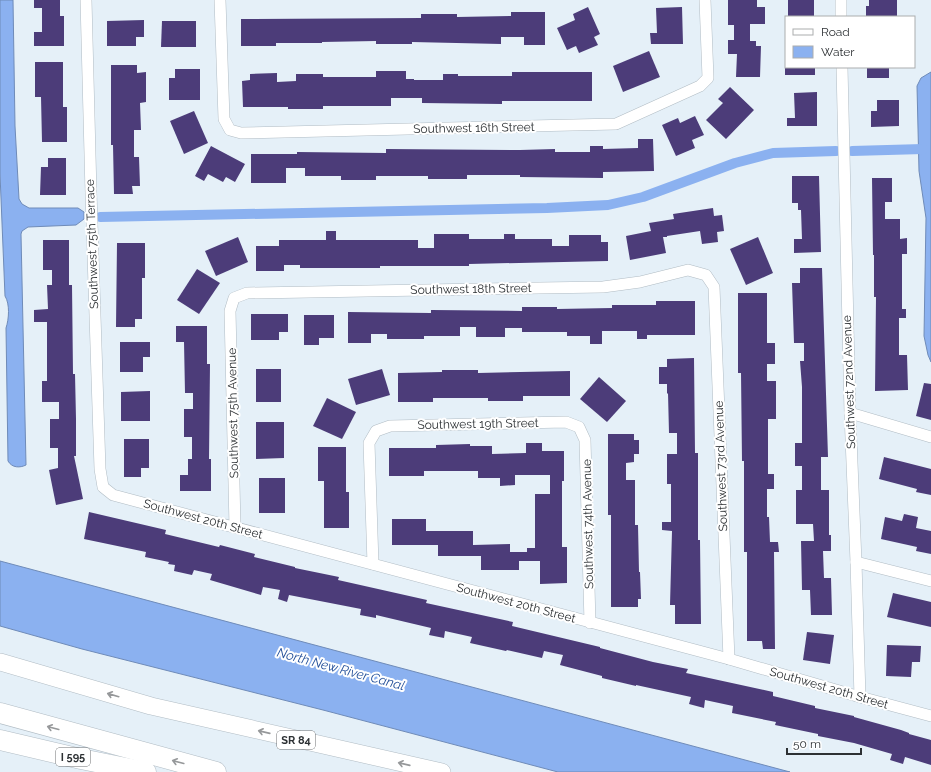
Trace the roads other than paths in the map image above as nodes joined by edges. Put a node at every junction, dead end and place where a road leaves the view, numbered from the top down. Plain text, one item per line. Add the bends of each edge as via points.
1 (86, 0) edge
2 (220, 0) edge
3 (705, 0) edge
4 (841, 0) edge
5 (841, 16) edge
6 (842, 68) edge
7 (706, 275) joint
8 (234, 298) joint
9 (850, 413) junction
10 (579, 427) joint
11 (931, 437) edge
12 (103, 487) joint
13 (235, 527) junction
14 (856, 562) junction
15 (373, 564) junction
16 (931, 581) edge
17 (590, 623) junction
18 (729, 659) junction
19 (0, 662) edge
20 (860, 697) junction
21 (0, 713) edge
22 (931, 716) edge
23 (0, 740) edge
24 (146, 772) edge
25 (216, 772) edge
26 (442, 772) edge

1 - 12 street, Southwest 75th Terrace via 90,193 100,469
2 - 3 street, Southwest 16th Street via 224,119 230,130 241,133 616,124 700,86 708,78
4 - 5 street
6 - 9 street, Southwest 72nd Avenue
7 - 8 street, Southwest 18th Street via 688,270 640,282 603,287 247,293
7 - 18 street, Southwest 73rd Avenue via 714,287
8 - 13 street, Southwest 75th Avenue via 230,310
9 - 11 street
9 - 14 street, Southwest 72nd Avenue
10 - 15 street, Southwest 19th Street via 566,422 390,426 376,431 369,443
10 - 17 street, Southwest 74th Avenue via 585,440
12 - 13 street, Southwest 20th Street via 113,495
13 - 15 street, Southwest 20th Street
14 - 16 street
14 - 20 street, Southwest 72nd Avenue
15 - 17 street, Southwest 20th Street
17 - 18 street, Southwest 20th Street
18 - 20 street, Southwest 20th Street
26 -> 19 main road, SR 84 via 151,706
20 - 22 street, Southwest 20th Street
25 -> 21 highway
23 - 24 highway, I 595

